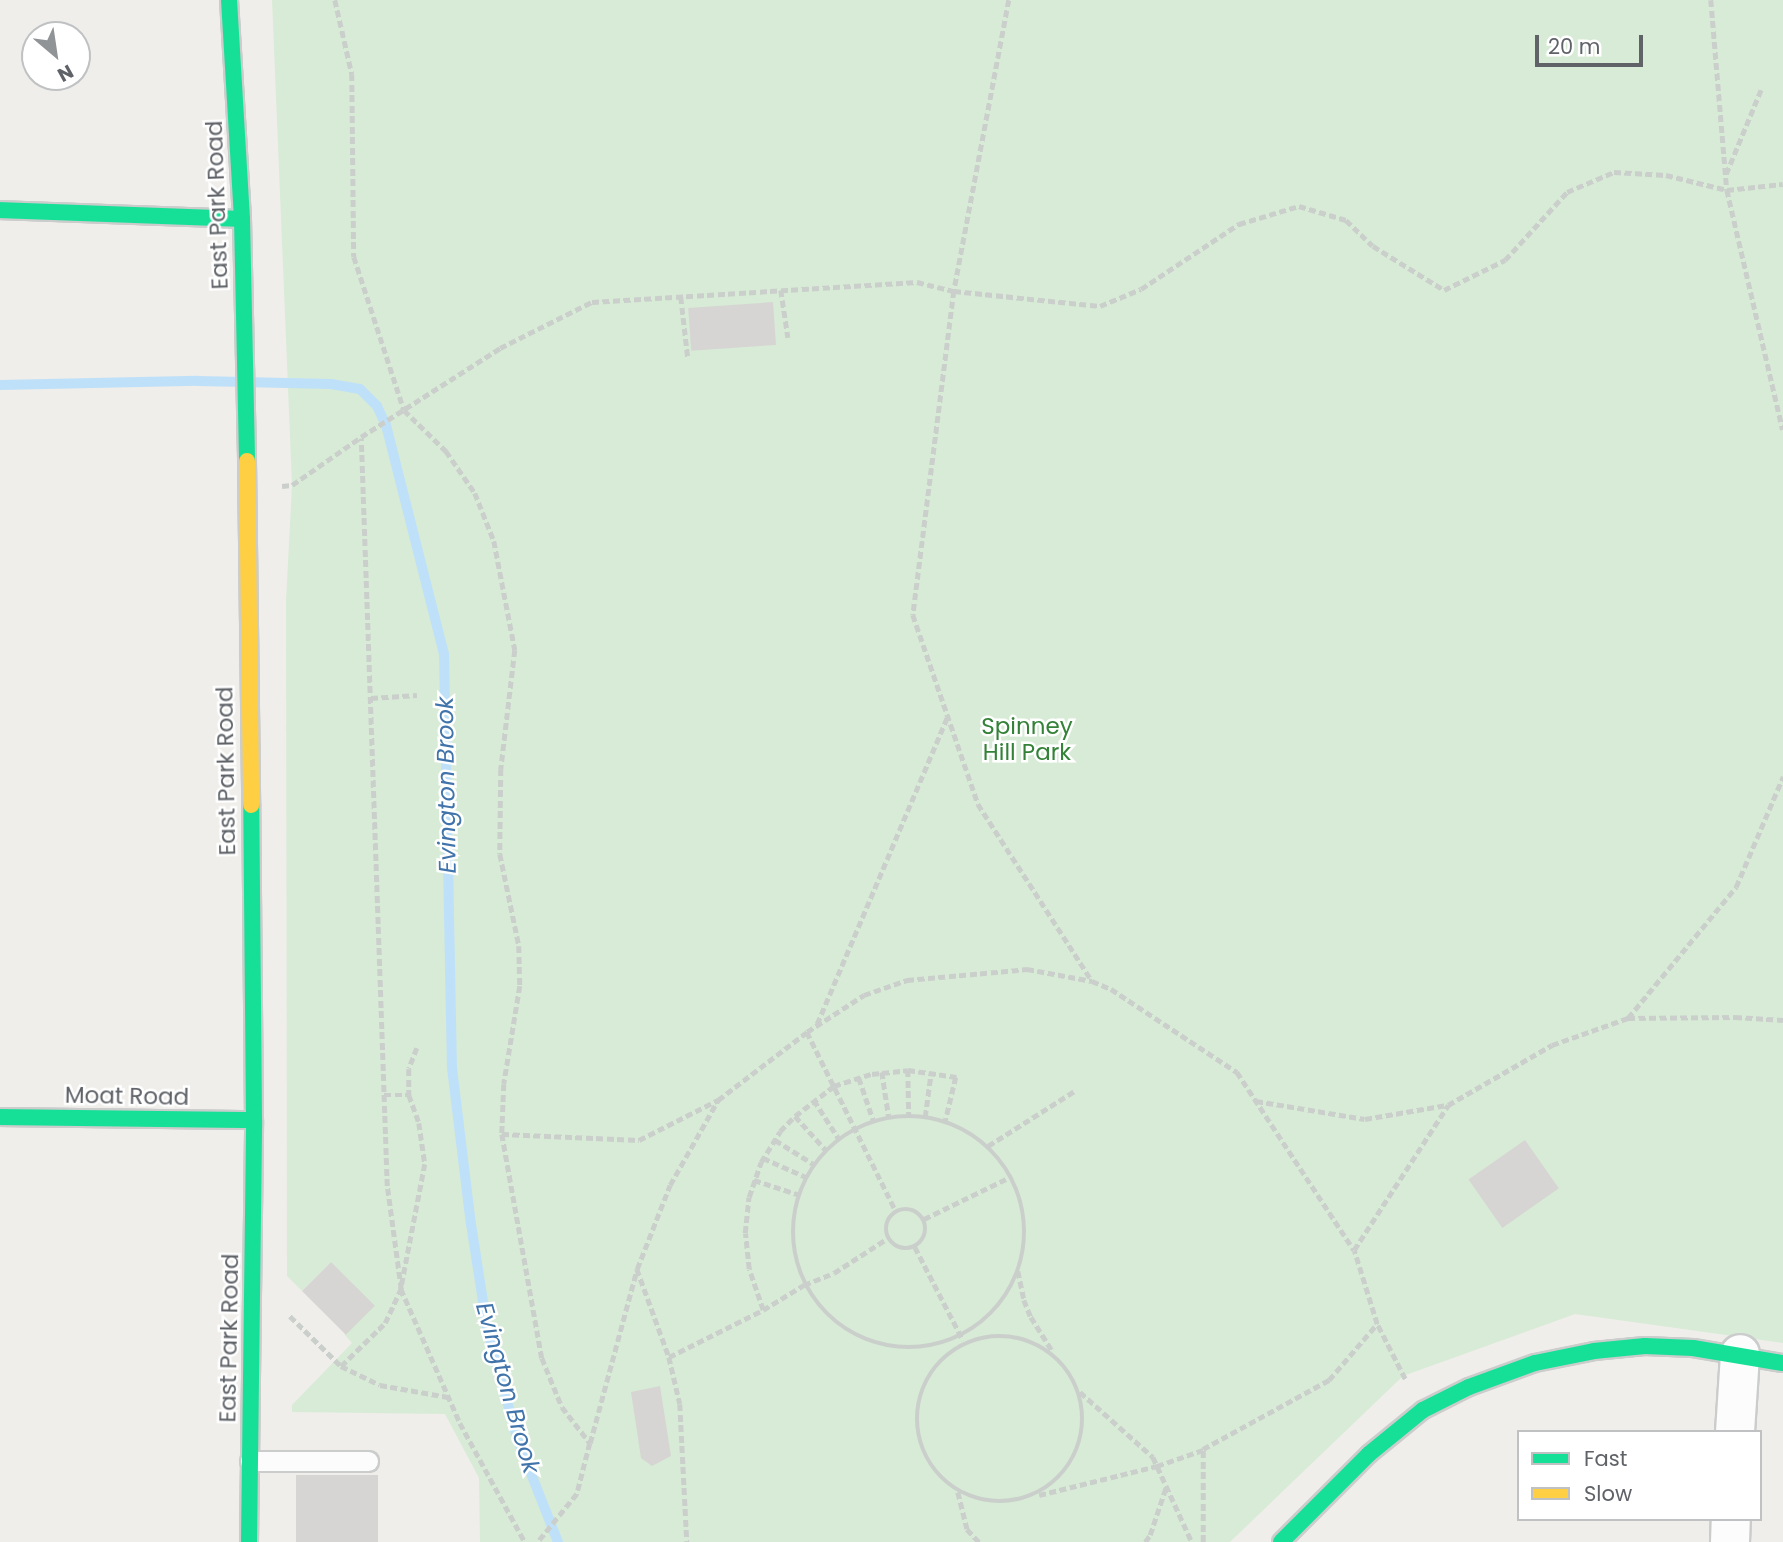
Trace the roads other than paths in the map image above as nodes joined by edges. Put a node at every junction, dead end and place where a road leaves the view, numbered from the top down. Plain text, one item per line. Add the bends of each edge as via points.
1 (229, 0) edge
2 (0, 210) edge
3 (242, 219) junction
4 (0, 1117) edge
5 (254, 1120) junction
6 (1740, 1354) junction
7 (1783, 1363) edge
8 (1735, 1430) edge
9 (250, 1461) junction
10 (368, 1461) dead end
11 (1731, 1521) edge
12 (249, 1542) edge
13 (1281, 1542) edge
14 (1730, 1542) edge

1 - 3 main road, East Park Road
2 - 3 main road
3 - 5 main road, East Park Road
4 - 5 main road, Moat Road
5 - 9 main road, East Park Road
6 - 7 main road
6 - 8 street
6 - 13 main road via 1669,1347 1594,1351 1535,1363 1469,1387 1423,1410 1369,1454
9 - 10 lane
9 - 12 main road, East Park Road
11 - 14 street

